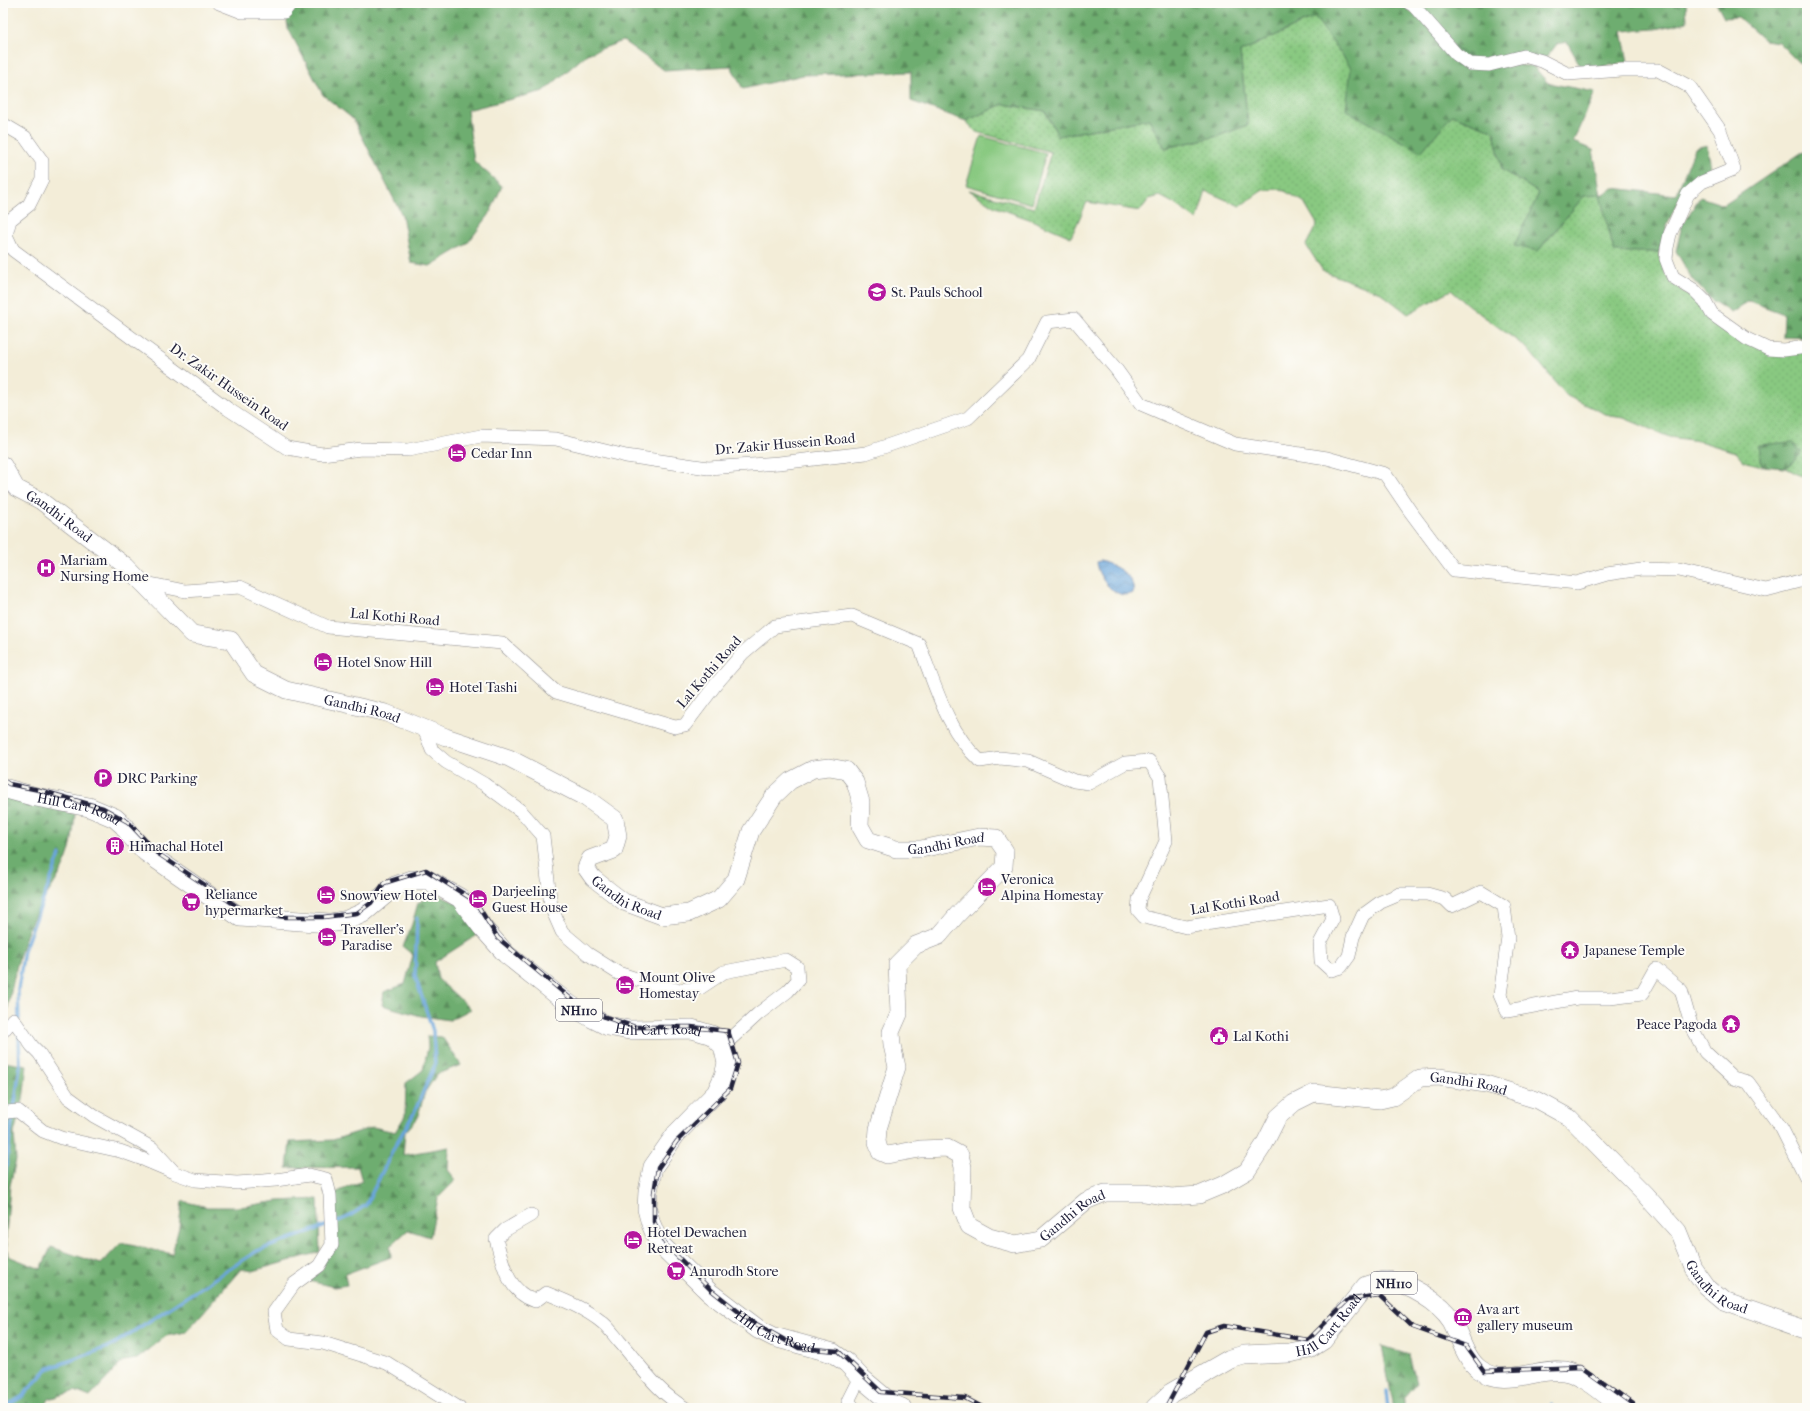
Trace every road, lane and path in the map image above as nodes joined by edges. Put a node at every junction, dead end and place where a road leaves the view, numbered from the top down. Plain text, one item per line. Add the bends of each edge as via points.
1 (219, 3) edge
2 (291, 3) edge
3 (1409, 3) edge
4 (3, 124) edge
5 (1807, 347) edge
6 (3, 465) edge
7 (1807, 579) edge
8 (141, 582) junction
9 (423, 726) junction
10 (3, 788) edge
11 (3, 1031) edge
12 (723, 1046) junction
13 (9, 1113) edge
14 (175, 1174) junction
15 (1807, 1178) edge
16 (531, 1215) dead end
17 (1807, 1330) edge
18 (860, 1377) junction
19 (459, 1408) edge
20 (685, 1408) edge
21 (854, 1408) edge
22 (902, 1408) edge
23 (1155, 1408) edge
24 (1623, 1408) edge

1 - 2 street via 242,12 284,12
3 - 5 street via 1414,5 1456,54 1470,64 1489,65 1524,56 1542,61 1568,74 1658,70 1690,87 1720,130 1734,169 1702,182 1688,194 1670,234 1667,248 1666,259 1673,277 1694,290 1705,301 1712,314 1747,339 1768,349
4 - 7 street, Dr. Zakir Hussein Road via 25,136 42,161 42,179 29,205 10,220 6,235 13,250 228,409 287,448 322,454 361,449 408,450 481,436 556,439 626,456 708,468 866,453 968,418 1028,360 1047,322 1074,319 1116,369 1141,404 1235,444 1327,458 1385,474 1454,570 1577,583 1607,574 1641,569 1679,570 1766,590
6 - 8 main road, Gandhi Road via 16,488 41,501 127,567
8 - 9 main road, Gandhi Road via 192,634 231,640 254,674 286,690 386,713
8 - 15 street, Lal Kothi Road via 185,591 240,587 328,627 502,643 556,692 675,727 685,724 743,653 775,626 852,616 919,644 952,727 968,750 980,761 1000,758 1028,761 1074,781 1089,782 1125,763 1149,761 1160,777 1166,840 1139,899 1138,910 1144,917 1186,927 1329,905 1333,919 1320,943 1320,955 1321,960 1331,970 1341,967 1349,956 1353,937 1363,915 1381,902 1400,894 1427,894 1445,899 1452,906 1481,892 1504,906 1508,938 1500,995 1508,1011 1577,998 1610,998 1642,994 1656,969 1681,990 1692,1028 1705,1052 1733,1078 1748,1082 1782,1129
9 - 12 street via 432,750 521,811 543,836 551,907 562,932 588,954 618,973 678,990 700,988 724,972 755,965 786,960 797,967 798,980 788,991
9 - 17 main road, Gandhi Road via 446,737 508,758 586,798 615,819 618,836 614,850 590,859 586,868 593,878 624,902 662,916 689,913 719,899 736,879 751,831 770,801 790,781 813,769 830,767 846,770 855,782 860,802 860,826 868,840 896,849 921,849 979,837 996,838 1005,851 1004,867 939,936 916,945 897,964 899,1014 891,1032 897,1067 878,1129 877,1142 880,1152 887,1155 920,1149 947,1148 960,1155 963,1167 962,1208 969,1226 989,1237 1015,1244 1041,1239 1086,1201 1105,1193 1145,1193 1171,1197 1199,1195 1247,1171 1278,1118 1294,1103 1314,1093 1380,1100 1393,1097 1420,1078 1439,1077 1486,1084 1537,1100 1570,1118 1678,1231 1693,1268 1706,1286 1724,1301
10 - 12 highway, Hill Cart Road / NH110 via 89,807 115,818 146,852 240,917 330,923 347,920 363,913 396,886 412,880 428,880 460,898 482,928 506,954 570,1005 592,1018 608,1026 629,1030 692,1029 712,1035
11 - 14 street via 13,1018 40,1053 68,1097 94,1116 152,1148
12 - 18 highway, Hill Cart Road via 728,1063 716,1093 676,1134 653,1167 647,1209 651,1224 659,1243 670,1254 709,1292 758,1329 774,1337 833,1353
13 - 14 street via 61,1138 120,1151
14 - 19 street via 195,1180 237,1183 309,1175 326,1179 330,1195 332,1245 320,1266 294,1284 274,1312 277,1330 289,1339 323,1343 387,1363
16 - 20 street via 505,1230 496,1239 507,1277 524,1297 535,1301 546,1293 575,1305 604,1323 656,1386 671,1400
18 - 21 street via 848,1401
18 - 22 highway, Hill Cart Road via 892,1404
23 - 24 highway, Hill Cart Road / NH110 via 1171,1393 1230,1359 1244,1355 1289,1353 1309,1349 1323,1340 1366,1286 1387,1281 1428,1296 1451,1320 1470,1358 1478,1368 1489,1375 1518,1377 1564,1371 1580,1376

